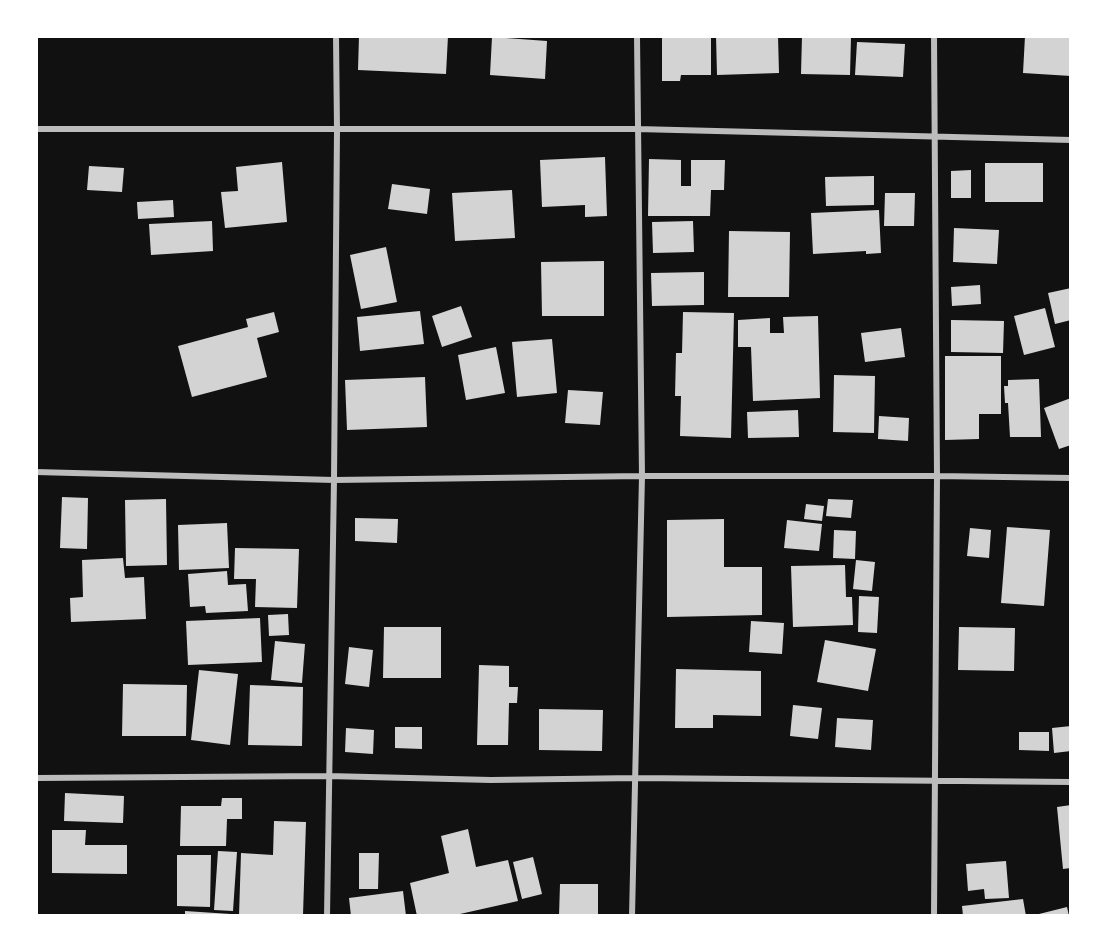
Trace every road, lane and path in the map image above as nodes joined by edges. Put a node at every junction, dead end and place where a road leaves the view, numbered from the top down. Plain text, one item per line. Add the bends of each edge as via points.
1 (336, 36) edge
2 (637, 36) edge
3 (934, 36) edge
4 (36, 129) edge
5 (637, 129) junction
6 (337, 130) junction
7 (935, 138) junction
8 (1071, 140) edge
9 (36, 472) edge
10 (642, 476) junction
11 (937, 476) junction
12 (1071, 478) edge
13 (334, 480) junction
14 (328, 776) junction
15 (36, 778) edge
16 (636, 778) junction
17 (934, 780) junction
18 (1071, 782) edge
19 (327, 916) edge
20 (633, 916) edge
21 (934, 916) edge

1 - 6 street
2 - 5 street
3 - 7 street
4 - 6 street
5 - 6 street
5 - 7 street
5 - 10 street
6 - 13 street
7 - 8 street
7 - 11 street
9 - 13 street
10 - 11 street
10 - 13 street
10 - 16 street
11 - 12 street
11 - 17 street
13 - 14 street
14 - 15 street
14 - 16 street
14 - 19 street
16 - 17 street
16 - 20 street
17 - 18 street
17 - 21 street

